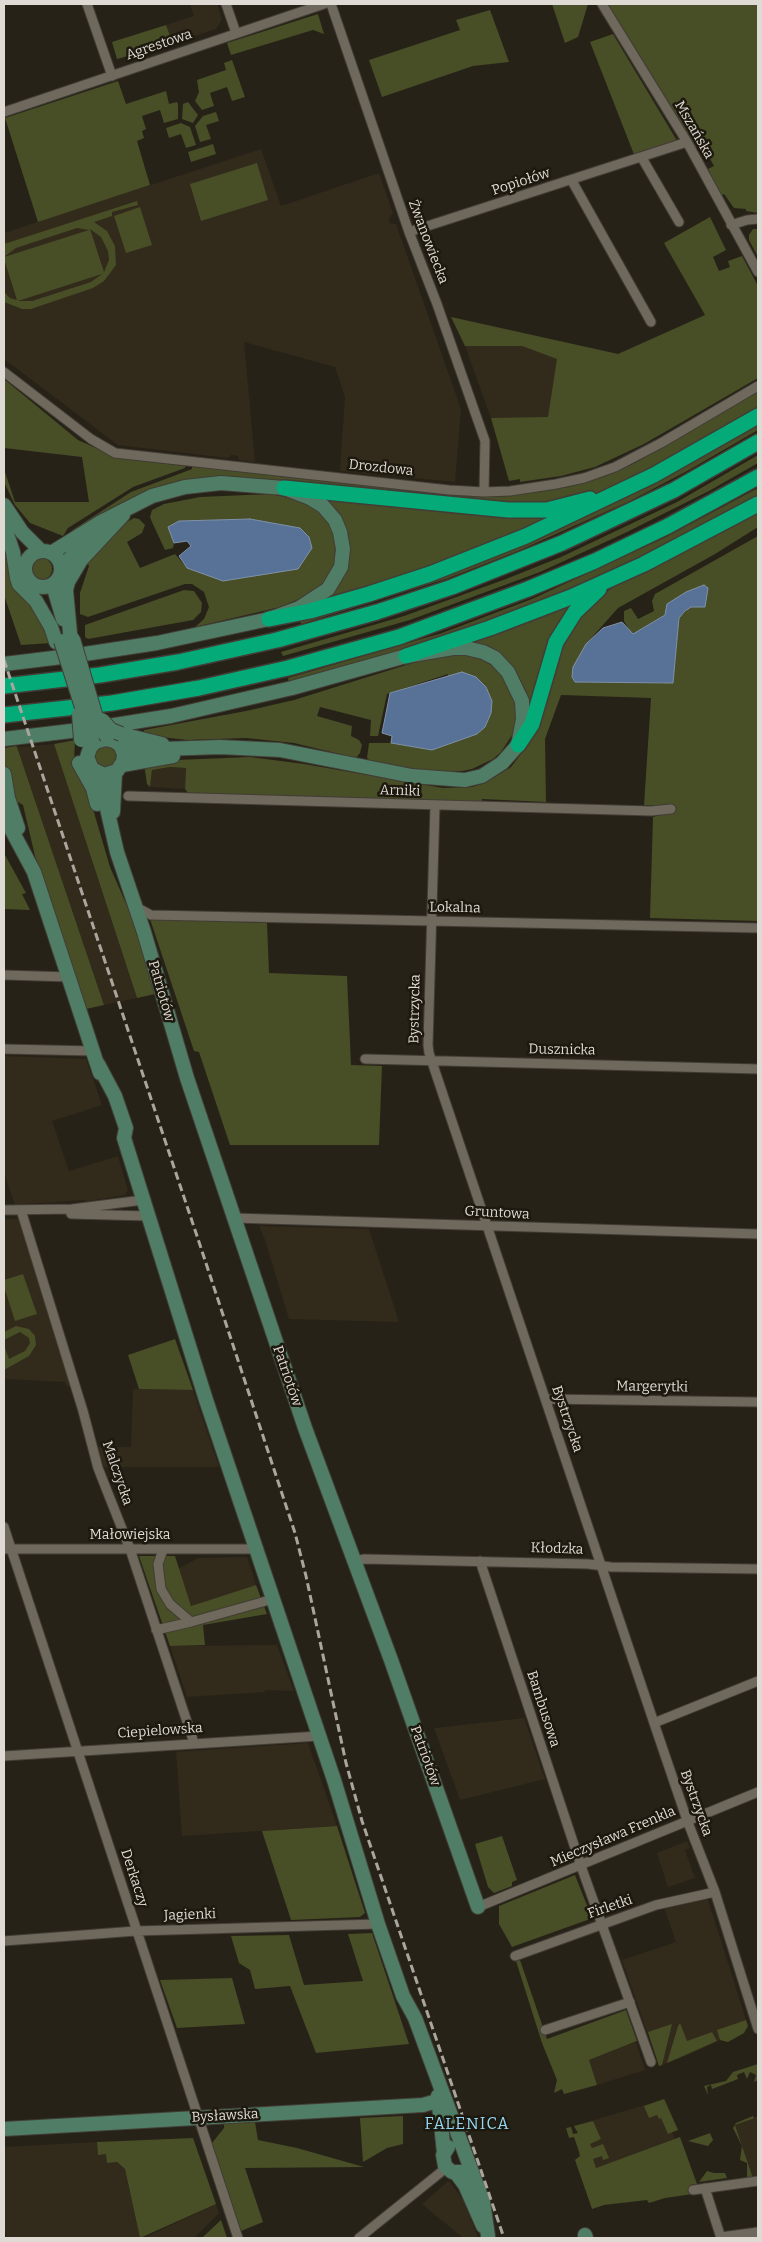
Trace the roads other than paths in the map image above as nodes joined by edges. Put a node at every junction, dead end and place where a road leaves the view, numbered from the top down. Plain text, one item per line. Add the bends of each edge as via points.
1 (87, 4) edge
2 (226, 4) edge
3 (324, 4) edge
4 (331, 4) edge
5 (602, 4) edge
6 (236, 33) junction
7 (112, 76) junction
8 (4, 112) edge
9 (687, 142) junction
10 (642, 158) junction
11 (572, 180) junction
12 (758, 219) edge
13 (679, 222) dead end
14 (731, 225) junction
15 (409, 232) junction
16 (758, 272) edge
17 (651, 322) dead end
18 (4, 372) edge
19 (758, 386) edge
20 (758, 416) edge
21 (758, 442) edge
22 (654, 474) junction
23 (758, 477) edge
24 (284, 488) junction
25 (484, 492) junction
26 (758, 504) edge
27 (4, 505) edge
28 (126, 512) junction
29 (4, 513) edge
30 (4, 525) edge
31 (45, 552) junction
32 (27, 559) junction
33 (61, 567) junction
34 (612, 579) junction
35 (55, 583) junction
36 (41, 588) junction
37 (269, 619) junction
38 (65, 639) junction
39 (406, 656) junction
40 (4, 664) edge
41 (4, 686) edge
42 (4, 715) edge
43 (4, 739) edge
44 (115, 739) junction
45 (89, 741) junction
46 (518, 745) junction
47 (245, 748) junction
48 (118, 769) junction
49 (4, 774) edge
50 (99, 774) junction
51 (128, 796) dead end
52 (435, 806) junction
53 (671, 809) dead end
54 (4, 816) edge
55 (4, 830) edge
56 (114, 839) junction
57 (27, 857) junction
58 (136, 907) junction
59 (151, 915) junction
60 (431, 922) junction
61 (758, 928) edge
62 (144, 932) junction
63 (4, 975) edge
64 (70, 977) junction
65 (4, 1049) edge
66 (96, 1057) junction
67 (365, 1058) dead end
68 (432, 1060) junction
69 (758, 1069) edge
70 (143, 1200) junction
71 (4, 1210) edge
72 (21, 1210) junction
73 (148, 1216) junction
74 (234, 1218) junction
75 (487, 1226) junction
76 (758, 1234) edge
77 (546, 1399) junction
78 (758, 1402) edge
79 (4, 1527) edge
80 (7, 1549) edge
81 (130, 1549) junction
82 (256, 1549) junction
83 (163, 1550) junction
84 (355, 1561) junction
85 (480, 1561) junction
86 (601, 1566) junction
87 (758, 1568) edge
88 (273, 1599) junction
89 (191, 1622) junction
90 (156, 1630) junction
91 (758, 1681) edge
92 (654, 1723) junction
93 (319, 1736) junction
94 (194, 1743) junction
95 (77, 1752) junction
96 (4, 1756) edge
97 (758, 1792) edge
98 (687, 1820) junction
99 (581, 1866) junction
100 (715, 1892) junction
101 (478, 1907) joint
102 (378, 1924) junction
103 (602, 1924) junction
104 (136, 1931) junction
105 (4, 1941) edge
106 (516, 1956) dead end
107 (630, 2002) junction
108 (758, 2029) edge
109 (545, 2030) dead end
110 (651, 2062) dead end
111 (441, 2100) junction
112 (198, 2117) junction
113 (4, 2129) edge
114 (461, 2144) junction
115 (444, 2153) junction
116 (470, 2167) junction
117 (451, 2171) junction
118 (758, 2182) edge
119 (705, 2188) junction
120 (693, 2190) dead end
121 (758, 2232) edge
122 (489, 2237) edge
123 (238, 2238) edge
124 (359, 2238) edge
125 (721, 2238) edge

1 - 7 street
2 - 6 street
3 - 6 street, Agrestowa
4 - 15 street, Żwanowiecka
5 - 9 street, Mszańska
6 - 7 street, Agrestowa
7 - 8 street, Agrestowa
9 - 10 street, Popiołów
9 - 14 street, Mszańska
10 - 11 street, Popiołów
10 - 13 street
11 - 15 street, Popiołów
11 - 17 street
12 - 14 street
14 - 16 street, Mszańska
15 - 25 street, Żwanowiecka via 486,441
18 - 25 street, Drozdowa via 91,439 115,453
19 - 25 street, Drozdowa via 661,444 607,470 556,484
20 - 22 highway
21 - 41 highway via 674,490 562,543 461,584 377,612 194,659 100,675
22 - 24 highway via 572,505 537,510 492,509
22 - 37 highway via 570,517 467,560 369,594
23 - 42 highway via 596,561 399,636 288,668 199,688 112,703
24 - 28 main road via 196,485 157,494
24 - 37 main road via 318,502 328,511 340,532 342,558 338,575 328,589 300,608
26 - 34 highway
27 - 31 main road via 22,532
28 - 31 main road
28 - 33 main road via 87,541
28 - 38 main road via 81,560 68,582
29 - 32 main road
30 - 38 main road via 19,584 36,601 51,627
31 - 32 main road via 32,553
31 - 33 main road via 58,560
32 - 36 main road via 26,578
33 - 35 main road
34 - 39 highway via 494,626
34 - 46 highway via 575,612 556,642 532,724
35 - 36 main road
35 - 38 main road
36 - 38 main road
37 - 40 main road via 157,643
38 - 44 main road, bridge via 96,711 98,724
38 - 45 main road, bridge
39 - 43 main road via 292,688 171,716
39 - 46 main road via 466,648 495,658 508,672 522,701 523,719
44 - 45 main road
44 - 47 main road via 180,747
44 - 48 main road via 124,754
45 - 50 main road via 88,761
45 - 56 main road via 79,755 80,766 93,788 100,815
46 - 47 main road via 502,763 482,776 465,780 412,776 280,750
47 - 48 main road via 151,759
48 - 50 main road via 110,775
48 - 56 main road, Patriotów via 112,800
49 - 57 main road via 8,798
50 - 56 main road, Patriotów
51 - 52 street, Arniki
52 - 53 street, Arniki
52 - 60 street, Bystrzycka
54 - 57 main road
55 - 57 main road
56 - 58 main road, Patriotów
57 - 64 main road
58 - 59 street, Lokalna
58 - 62 main road, Patriotów
59 - 60 street, Lokalna
59 - 62 street
60 - 61 street, Lokalna
60 - 68 street, Bystrzycka via 428,1045
62 - 74 main road, Patriotów via 176,1046
63 - 64 street
64 - 66 main road
65 - 66 street
66 - 70 main road via 116,1096 126,1128 124,1138
67 - 68 street, Dusznicka
68 - 69 street, Dusznicka
68 - 75 street, Bystrzycka
70 - 72 street via 99,1207
70 - 73 main road
71 - 72 street
72 - 73 street
72 - 81 street, Malczycka via 98,1468
73 - 82 main road
74 - 75 street, Gruntowa
74 - 84 main road, Patriotów via 305,1428
75 - 76 street, Gruntowa
75 - 77 street, Bystrzycka
77 - 78 street, Margerytki
77 - 86 street, Bystrzycka
79 - 80 street, Derkaczy
80 - 81 street, Małowiejska
80 - 95 street, Derkaczy
81 - 83 street, Małowiejska
81 - 90 street, Malczycka
82 - 83 street, Małowiejska
82 - 88 main road
83 - 89 street via 158,1564 161,1589 170,1604
84 - 85 street, Kłodzka via 364,1558
84 - 101 main road, Patriotów
85 - 86 street, Kłodzka
85 - 99 street, Bambusowa
86 - 87 street, Kłodzka
86 - 92 street, Bystrzycka
88 - 89 street
88 - 93 main road
89 - 90 street
90 - 94 street, Malczycka
91 - 92 street
92 - 98 street, Bystrzycka
93 - 94 street, Ciepielowska
93 - 102 main road
94 - 95 street, Ciepielowska
95 - 96 street, Ciepielowska
95 - 104 street, Derkaczy
97 - 98 street, Mieczysława Frenkla
98 - 99 street, Mieczysława Frenkla
98 - 100 street, Bystrzycka
99 - 101 street, Mieczysława Frenkla
99 - 103 street, Bambusowa
100 - 103 street, Firletki via 656,1905
100 - 108 street, Bystrzycka
102 - 104 street, Jagienki
102 - 111 main road via 403,1996 415,2018
103 - 106 street, Firletki
103 - 107 street, Bambusowa
104 - 105 street, Jagienki
104 - 112 street, Derkaczy
107 - 109 street
107 - 110 street, Bambusowa
111 - 112 main road, Bysławska via 423,2105
111 - 114 main road
111 - 115 main road
112 - 113 main road, Bysławska
112 - 123 street, Derkaczy
114 - 115 main road via 450,2146
114 - 116 main road
115 - 117 main road via 443,2159
116 - 117 main road via 464,2172
116 - 122 main road via 483,2204
117 - 122 main road via 465,2185
117 - 124 street
118 - 119 street
119 - 120 street
119 - 125 street
121 - 125 street

